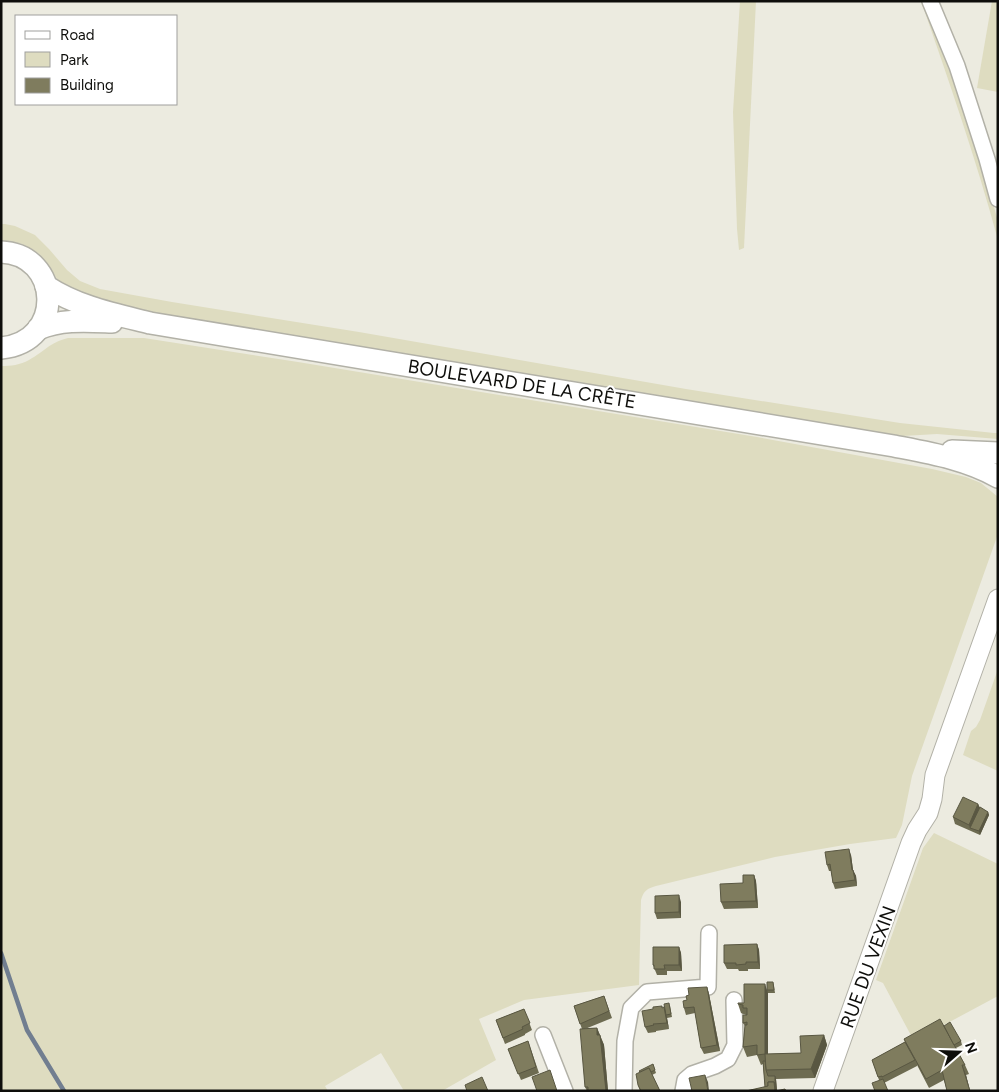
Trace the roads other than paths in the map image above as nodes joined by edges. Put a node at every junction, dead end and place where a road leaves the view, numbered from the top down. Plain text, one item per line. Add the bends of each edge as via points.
1 (930, 1) edge
2 (998, 199) edge
3 (1, 252) edge
4 (46, 286) junction
5 (150, 323) junction
6 (38, 329) junction
7 (1, 348) edge
8 (894, 446) junction
9 (998, 453) edge
10 (998, 477) edge
11 (998, 600) edge
12 (708, 934) dead end
13 (734, 1000) dead end
14 (543, 1035) dead end
15 (566, 1091) edge
16 (624, 1091) edge
17 (683, 1091) edge
18 (824, 1091) edge

1 - 2 street via 957,66
3 - 4 main road via 27,260 39,272
4 - 5 main road, BOULEVARD DE LA CRÊTE via 84,306
4 - 6 main road via 48,304
5 - 6 main road, BOULEVARD DE LA CRÊTE via 74,321
5 - 8 main road, BOULEVARD DE LA CRÊTE
6 - 7 main road via 22,343
8 - 9 main road, BOULEVARD DE LA CRÊTE
8 - 10 main road, BOULEVARD DE LA CRÊTE via 956,460
11 - 18 street, RUE DU VEXIN via 935,775 928,812 911,843
12 - 16 street via 708,987 647,992 631,1008 625,1041
13 - 17 street via 735,1045 728,1059 692,1074 685,1080
14 - 15 street

